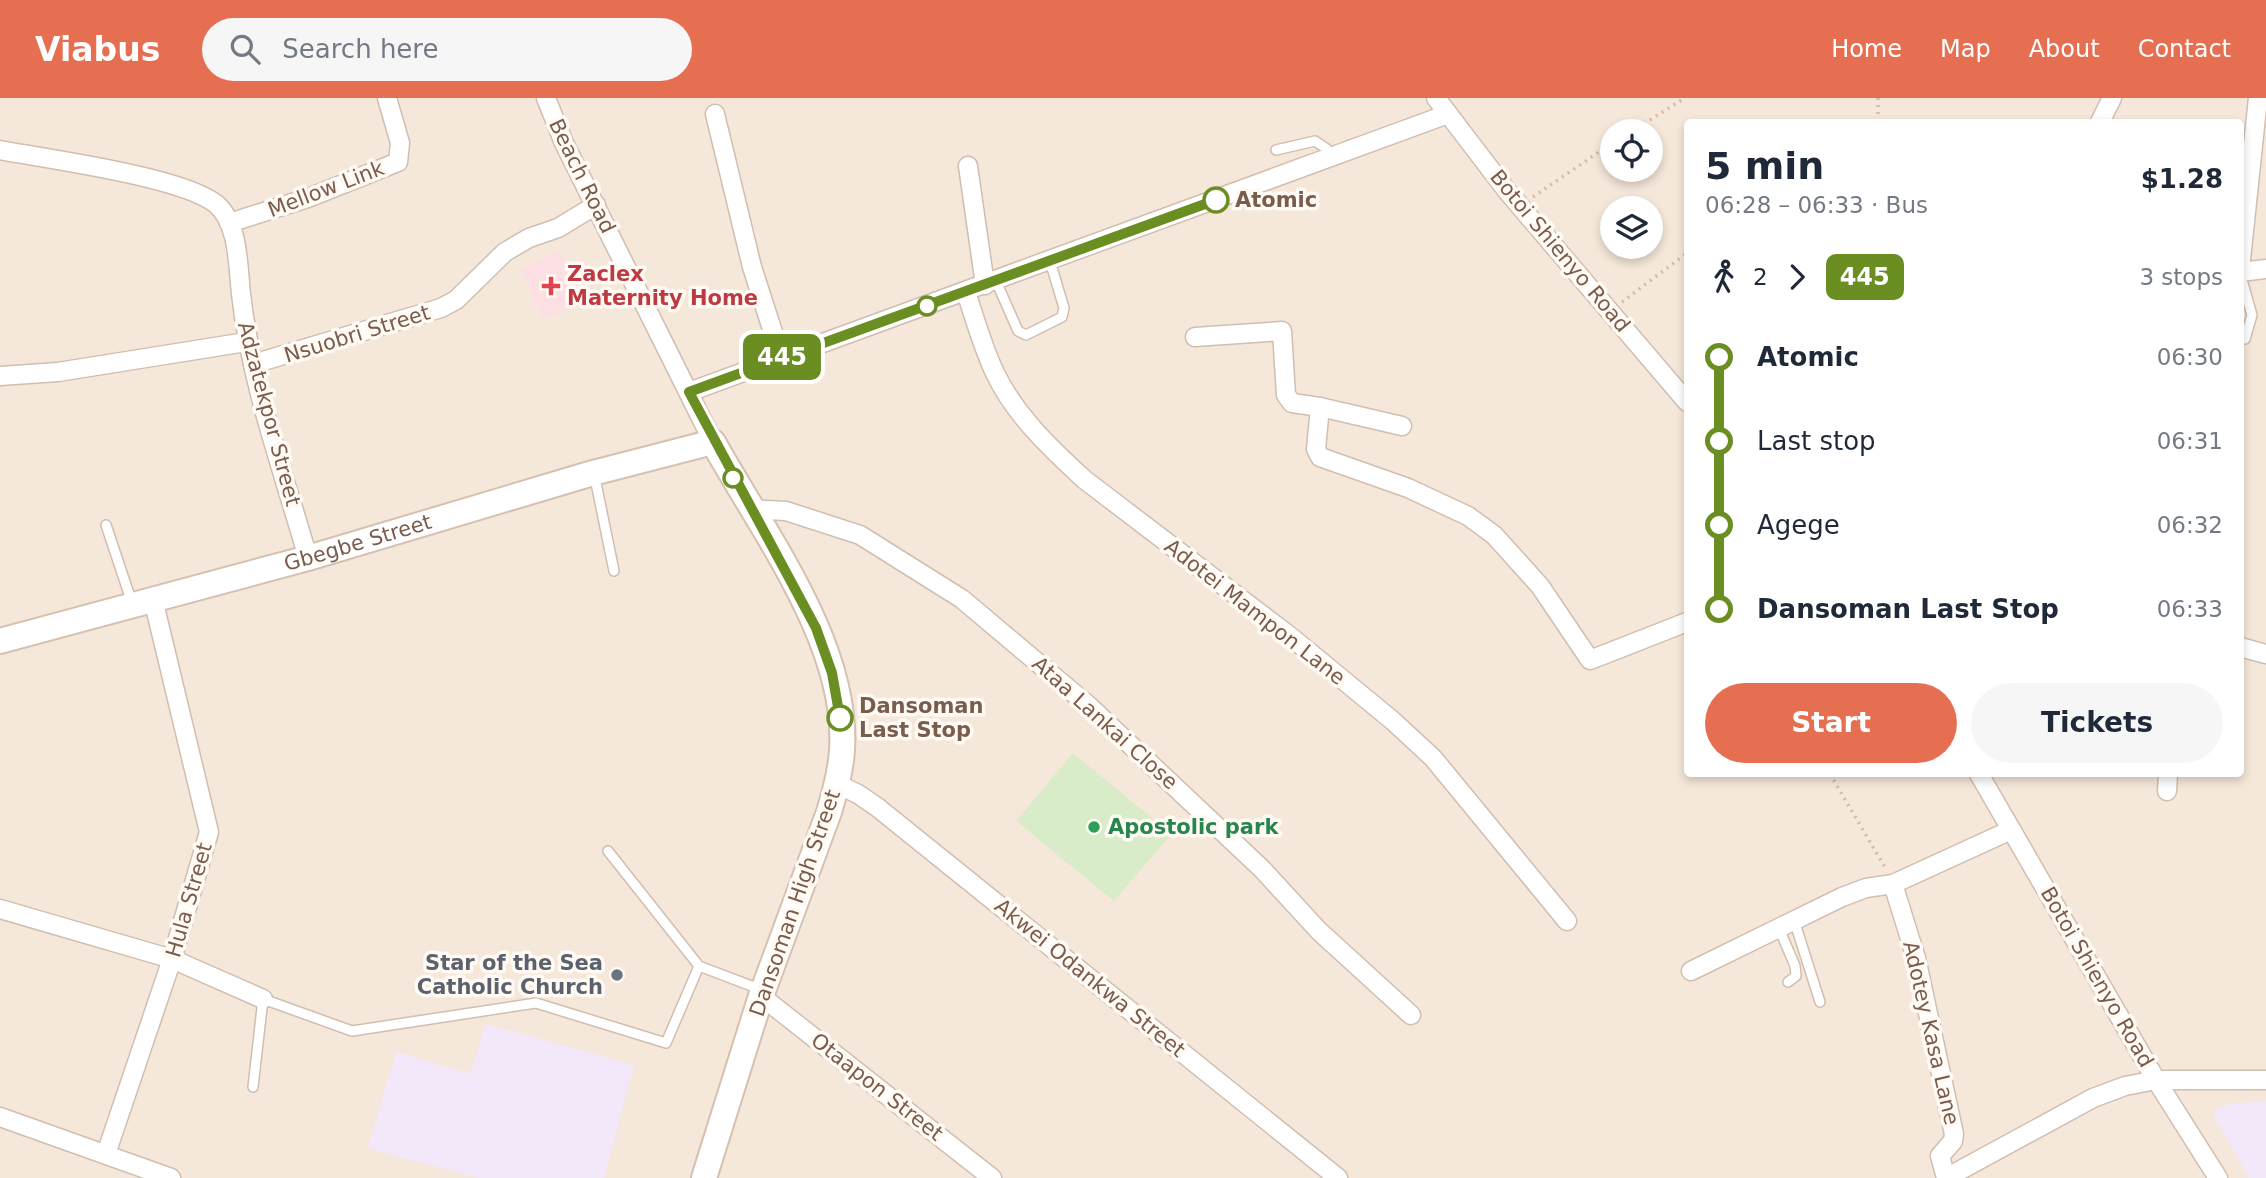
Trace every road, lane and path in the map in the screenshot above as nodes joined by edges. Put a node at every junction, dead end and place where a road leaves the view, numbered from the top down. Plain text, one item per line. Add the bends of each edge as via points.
1 (387, 98) edge
2 (546, 98) edge
3 (1436, 98) edge
4 (1685, 98) edge
5 (1878, 98) edge
6 (2112, 98) edge
7 (2259, 98) edge
8 (715, 114) dead end
9 (1448, 114) junction
10 (1651, 119) edge
11 (1878, 119) edge
12 (2102, 119) edge
13 (0, 150) edge
14 (1276, 150) dead end
15 (1600, 151) edge
16 (1329, 158) junction
17 (968, 166) dead end
18 (596, 205) junction
19 (1520, 206) junction
20 (229, 223) junction
21 (2244, 235) edge
22 (1684, 255) edge
23 (1050, 261) junction
24 (2266, 269) edge
25 (2244, 271) edge
26 (990, 283) junction
27 (2244, 286) edge
28 (966, 292) junction
29 (1609, 312) junction
30 (1195, 337) dead end
31 (2245, 339) dead end
32 (246, 342) junction
33 (781, 357) junction
34 (253, 365) junction
35 (0, 376) edge
36 (689, 392) junction
37 (1684, 399) edge
38 (1321, 407) junction
39 (1402, 426) dead end
40 (713, 442) junction
41 (593, 473) junction
42 (750, 509) junction
43 (106, 525) dead end
44 (308, 558) junction
45 (614, 571) dead end
46 (143, 602) junction
47 (1684, 623) edge
48 (0, 640) edge
49 (2244, 648) edge
50 (2266, 654) edge
51 (1832, 777) edge
52 (1981, 777) edge
53 (837, 785) junction
54 (2011, 830) junction
55 (608, 851) dead end
56 (1893, 884) junction
57 (0, 909) edge
58 (1567, 921) dead end
59 (1785, 922) junction
60 (172, 959) junction
61 (699, 966) junction
62 (1691, 971) dead end
63 (1788, 982) dead end
64 (762, 993) junction
65 (263, 999) junction
66 (1820, 1002) dead end
67 (1411, 1015) dead end
68 (2155, 1080) junction
69 (2266, 1080) edge
70 (253, 1087) dead end
71 (0, 1117) edge
72 (106, 1154) junction
73 (171, 1178) edge
74 (704, 1178) edge
75 (992, 1178) edge
76 (1338, 1178) edge
77 (1946, 1178) edge
78 (2218, 1178) edge

1 - 20 street, Mellow Link via 400,143 398,162
2 - 18 street, Beach Road
3 - 9 street, Botoi Shienyo Road
4 - 10 path
5 - 11 path
6 - 12 street
7 - 21 street
8 - 33 street via 752,267
9 - 16 street
9 - 19 street, Botoi Shienyo Road
13 - 20 street via 172,184 202,194 219,206
14 - 16 lane via 1315,141 1327,149
15 - 19 path
16 - 23 street
17 - 26 street
18 - 34 street, Nsuobri Street via 505,252 456,300 441,308
18 - 36 street, Beach Road
19 - 29 street, Botoi Shienyo Road
20 - 32 street, Adzatekpor Street
22 - 29 path
23 - 26 street
23 - 26 lane via 1064,308 1062,317 1026,335 1018,331
24 - 25 street
26 - 28 street
27 - 31 lane via 2252,315
28 - 33 street
28 - 58 street, Adotei Mampon Lane via 995,373 1013,404 1054,452 1393,721 1433,758
29 - 37 street, Botoi Shienyo Road
30 - 38 street via 1282,331 1288,401
32 - 34 street, Adzatekpor Street
32 - 35 street via 58,372
33 - 36 street
34 - 44 street, Adzatekpor Street
36 - 40 street, Beach Road
38 - 39 street
38 - 47 street via 1316,449 1324,461 1408,488 1468,516 1494,535 1540,586 1590,660
40 - 41 street, Gbegbe Street
40 - 42 street, Dansoman High Street
41 - 44 street, Gbegbe Street
41 - 45 lane
42 - 53 street, Dansoman High Street via 793,580 832,673 842,748
42 - 67 street, Ataa Lankai Close via 786,511 860,535 962,599 1107,723
43 - 46 lane
44 - 46 street, Gbegbe Street
46 - 48 street, Gbegbe Street
46 - 60 street, Hula Street via 209,832
49 - 50 street
51 - 56 path via 1878,850
52 - 54 street, Botoi Shienyo Road
53 - 64 street, Dansoman High Street
53 - 76 street, Akwei Odankwa Street via 877,807
54 - 56 street
54 - 68 street, Botoi Shienyo Road
55 - 61 lane
56 - 59 street via 1866,888
56 - 77 street, Adotey Kasa Lane via 1916,958 1954,1134 1940,1156
57 - 60 street
59 - 62 street
59 - 63 lane via 1796,976
59 - 66 lane
60 - 65 street
60 - 72 street, Hula Street
61 - 64 lane
61 - 65 lane via 666,1043 536,1003 352,1031
64 - 74 street, Dansoman High Street
64 - 75 street, Otaapon Street
65 - 70 lane
68 - 69 street
68 - 77 street via 2093,1098
68 - 78 street, Botoi Shienyo Road
71 - 72 street
72 - 73 street

